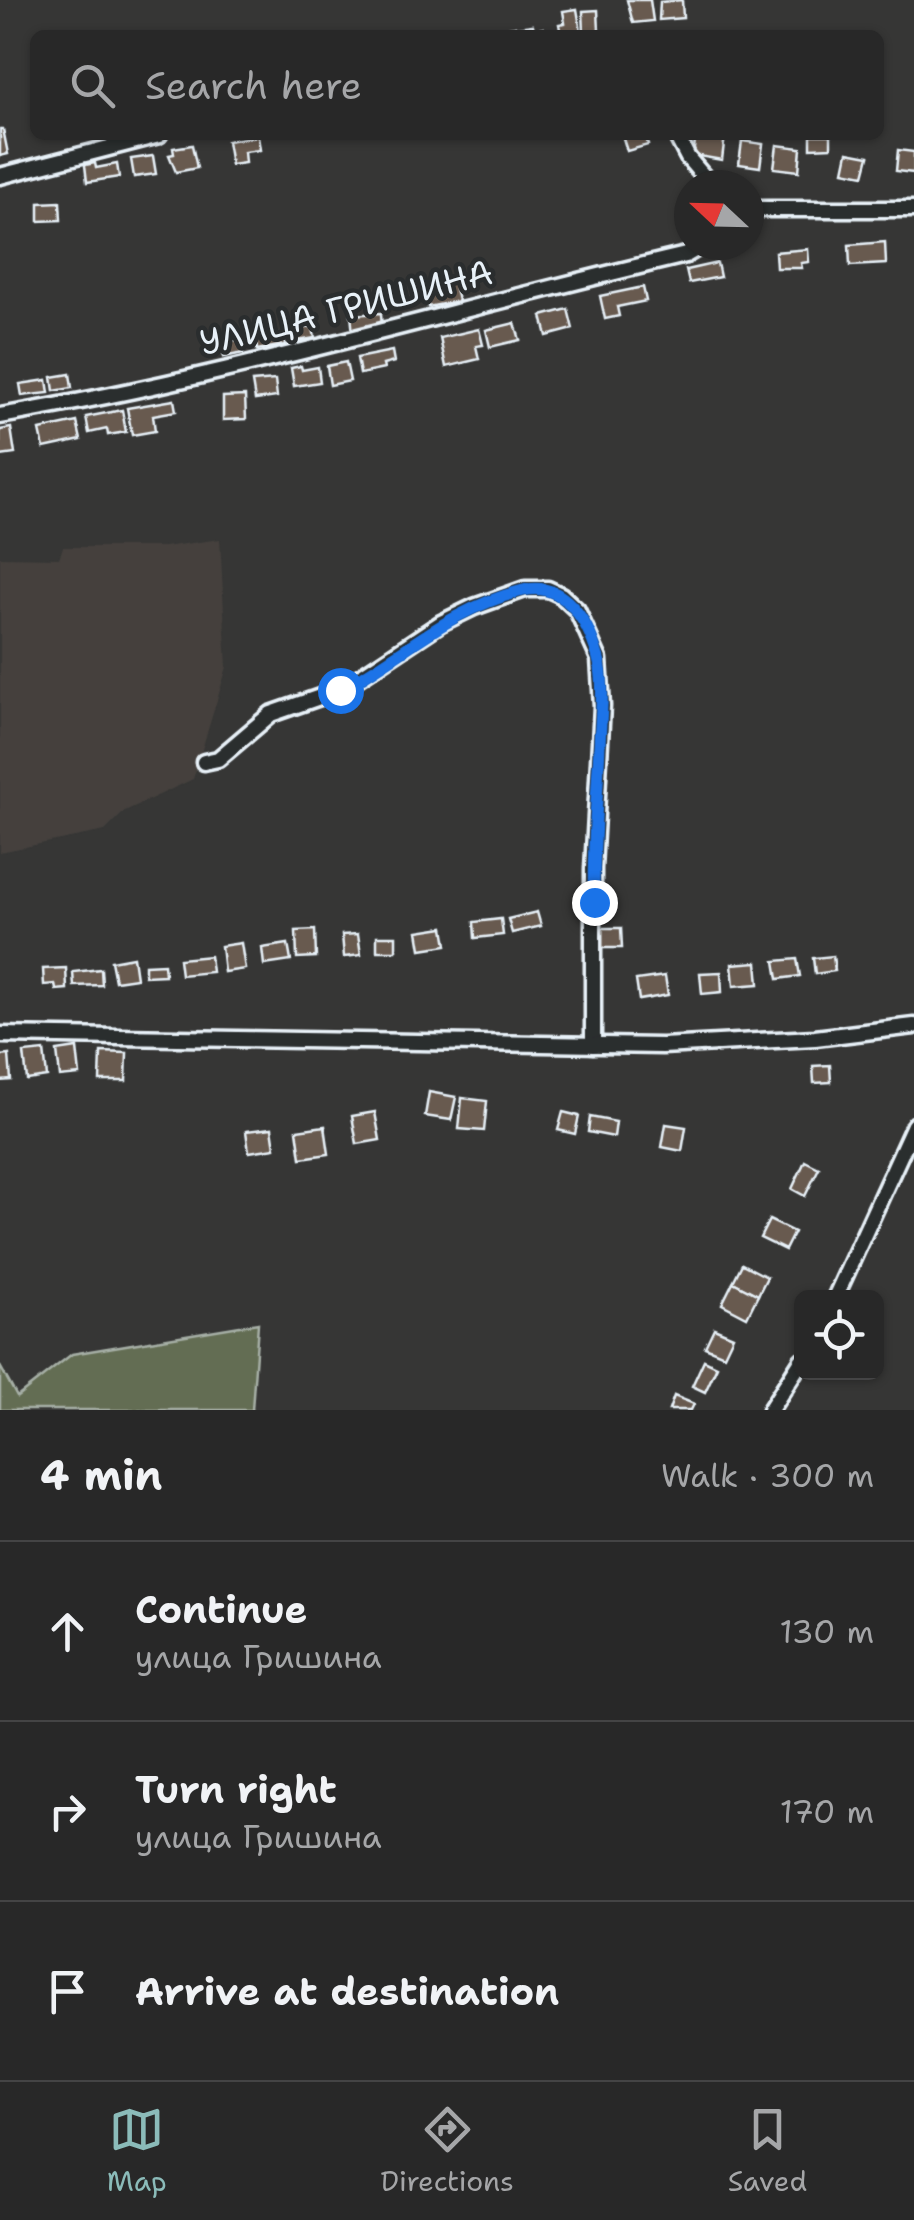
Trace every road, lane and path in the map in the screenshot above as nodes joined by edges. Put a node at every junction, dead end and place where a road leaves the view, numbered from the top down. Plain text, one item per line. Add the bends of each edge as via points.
1 (140, 140) edge
2 (679, 140) edge
3 (699, 170) edge
4 (0, 176) edge
5 (764, 209) edge
6 (914, 209) edge
7 (674, 259) edge
8 (0, 416) edge
9 (204, 762) dead end
10 (914, 1026) edge
11 (0, 1034) edge
12 (593, 1045) junction
13 (914, 1126) edge
14 (840, 1290) edge
15 (794, 1372) edge
16 (770, 1410) edge

1 - 4 street
2 - 3 street
5 - 6 street
7 - 8 street, УЛИЦА ГРИШИНА via 122,396
9 - 12 street via 218,759 271,714 340,690 474,606 525,589 561,595 578,610 599,658
10 - 12 street via 816,1038
11 - 12 street
13 - 14 street
15 - 16 street

